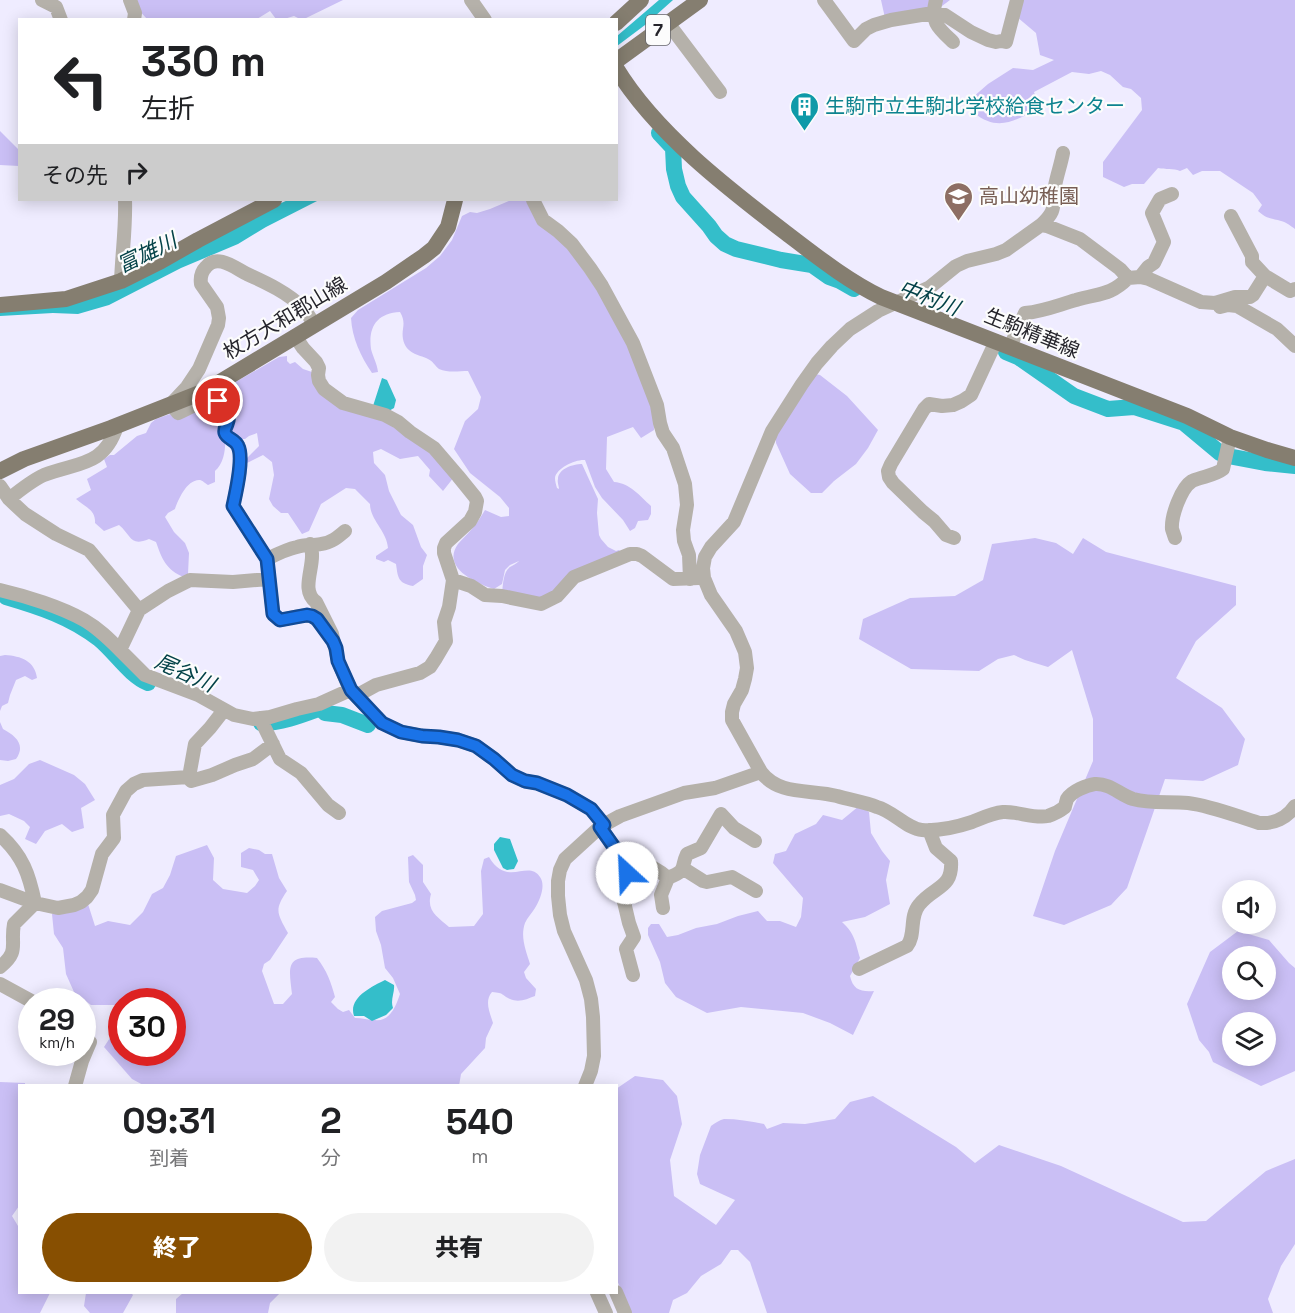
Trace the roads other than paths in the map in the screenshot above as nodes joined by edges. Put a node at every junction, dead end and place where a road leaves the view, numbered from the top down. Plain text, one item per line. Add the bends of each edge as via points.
1 (42, 0) edge
2 (130, 0) edge
3 (471, 0) edge
4 (641, 0) edge
5 (700, 0) edge
6 (824, 0) edge
7 (1017, 0) edge
8 (934, 7) edge
9 (60, 18) edge
10 (134, 18) edge
11 (483, 18) edge
12 (618, 21) edge
13 (668, 23) junction
14 (953, 42) dead end
15 (618, 60) edge
16 (618, 71) edge
17 (720, 92) dead end
18 (1063, 153) dead end
19 (1172, 194) dead end
20 (125, 201) edge
21 (272, 201) edge
22 (455, 201) edge
23 (534, 201) edge
24 (1231, 216) dead end
25 (1041, 225) junction
26 (200, 243) junction
27 (208, 261) junction
28 (1265, 276) junction
29 (1134, 277) junction
30 (121, 281) junction
31 (1295, 289) edge
32 (1201, 302) junction
33 (0, 305) edge
34 (888, 307) junction
35 (314, 324) junction
36 (295, 336) junction
37 (1003, 344) junction
38 (1295, 346) edge
39 (171, 404) junction
40 (117, 426) junction
41 (1230, 437) junction
42 (1295, 458) edge
43 (0, 471) edge
44 (0, 486) edge
45 (9, 499) junction
46 (345, 531) dead end
47 (954, 538) dead end
48 (1175, 538) dead end
49 (310, 544) junction
50 (267, 559) junction
51 (697, 578) junction
52 (269, 579) junction
53 (453, 580) junction
54 (0, 590) edge
55 (139, 610) junction
56 (333, 641) junction
57 (120, 650) junction
58 (353, 693) junction
59 (224, 710) junction
60 (260, 718) junction
61 (273, 744) junction
62 (761, 772) junction
63 (191, 781) dead end
64 (1295, 806) edge
65 (339, 813) dead end
66 (602, 826) junction
67 (929, 830) junction
68 (0, 835) edge
69 (755, 841) dead end
70 (628, 859) junction
71 (684, 868) junction
72 (668, 878) junction
73 (0, 890) edge
74 (756, 891) dead end
75 (35, 903) junction
76 (663, 908) dead end
77 (0, 966) edge
78 (859, 969) dead end
79 (633, 975) dead end
80 (0, 984) edge
81 (18, 994) edge
82 (81, 1066) edge
83 (76, 1084) edge
84 (586, 1084) edge
85 (597, 1294) edge
86 (616, 1294) edge
87 (606, 1313) edge
88 (626, 1313) edge

1 - 9 street via 56,7
2 - 10 street
3 - 11 street
4 - 12 main road, 7
5 - 13 main road, 7
6 - 8 street via 854,41 874,25
7 - 8 street via 1006,42 988,40 971,32
8 - 14 street via 938,28
13 - 15 main road, 7
13 - 17 street
16 - 34 main road, 生駒精華線 via 661,125 731,189
18 - 25 street via 1053,209
19 - 29 street via 1160,199 1152,213 1164,242 1154,263
20 - 30 street
21 - 26 main road
22 - 35 main road, 枚方大和郡山線 via 448,227 434,249
23 - 51 street via 543,220 572,244 590,268 633,343 685,484 684,541
24 - 28 street via 1252,262
25 - 29 street via 1080,239
25 - 34 street via 1006,250 956,266 930,287
26 - 27 street
26 - 30 main road
27 - 35 street via 225,262 263,280 303,308
27 - 39 street via 201,284 217,307 218,326 199,369
28 - 31 street via 1290,291
28 - 32 street via 1250,297
29 - 32 street via 1149,279
29 - 37 street via 1103,294 1026,313
30 - 33 main road via 66,299
32 - 38 street via 1209,306 1237,306 1277,329
34 - 37 main road, 生駒精華線
34 - 51 street via 850,329 802,384 772,431 734,522 711,547
35 - 36 main road, 枚方大和郡山線
36 - 39 main road, 枚方大和郡山線 via 205,391
36 - 53 street via 316,362 324,389 343,402 399,422 434,448 475,497 477,506 470,521 444,548
37 - 41 main road, 生駒精華線 via 1187,416
37 - 47 street via 971,395 953,405 929,404 924,409 888,471 893,483 946,535
39 - 40 main road, 枚方大和郡山線
39 - 50 street via 178,413 209,400 218,401 229,413 225,434 239,447 240,462 233,506
40 - 43 main road, 枚方大和郡山線
40 - 45 street via 106,449 98,456 32,481
41 - 42 main road, 生駒精華線
41 - 48 street via 1223,469 1189,483 1178,500 1172,528
44 - 45 street
45 - 55 street via 35,522 89,550
46 - 49 street via 335,540
49 - 50 street
49 - 56 street via 313,553 308,587
50 - 52 street
51 - 53 street via 673,579 642,556 630,554 574,577 557,596 544,603 484,595
51 - 62 street via 728,618 744,652 747,668 732,720
52 - 55 street via 190,580
52 - 56 street via 275,617 280,620 312,616
53 - 58 street via 444,622 446,641 430,667
54 - 57 street via 65,610 94,627
55 - 57 street
56 - 58 street
57 - 59 street via 145,675 198,695
58 - 60 street
58 - 66 street via 392,729 476,746 512,775 577,800 591,809
59 - 60 street
59 - 75 street via 195,744 189,777 143,780 126,791 113,815 114,838 102,854 87,897 58,909
60 - 61 street
61 - 63 street via 253,759
61 - 65 street via 280,759 301,773
62 - 66 street via 715,788 684,793
62 - 67 street via 777,786 878,807 912,828
64 - 67 street via 1287,816 1268,824 1190,803 1131,798 1101,784 1092,784 1074,792 1065,807 1046,816 1004,812
66 - 70 street via 614,847
66 - 84 street via 565,859 558,880 564,931 591,999 594,1056
67 - 78 street via 936,848 951,861 949,880 917,907 907,946
68 - 75 street via 21,859
69 - 71 street via 721,814 701,848 687,854
70 - 72 street
70 - 79 street via 624,902 634,937 626,949
71 - 72 street
71 - 74 street via 703,881 732,877
72 - 76 street via 661,895
73 - 75 street
75 - 77 street via 14,924 13,951
80 - 81 street
82 - 83 street
85 - 87 street
86 - 88 street

